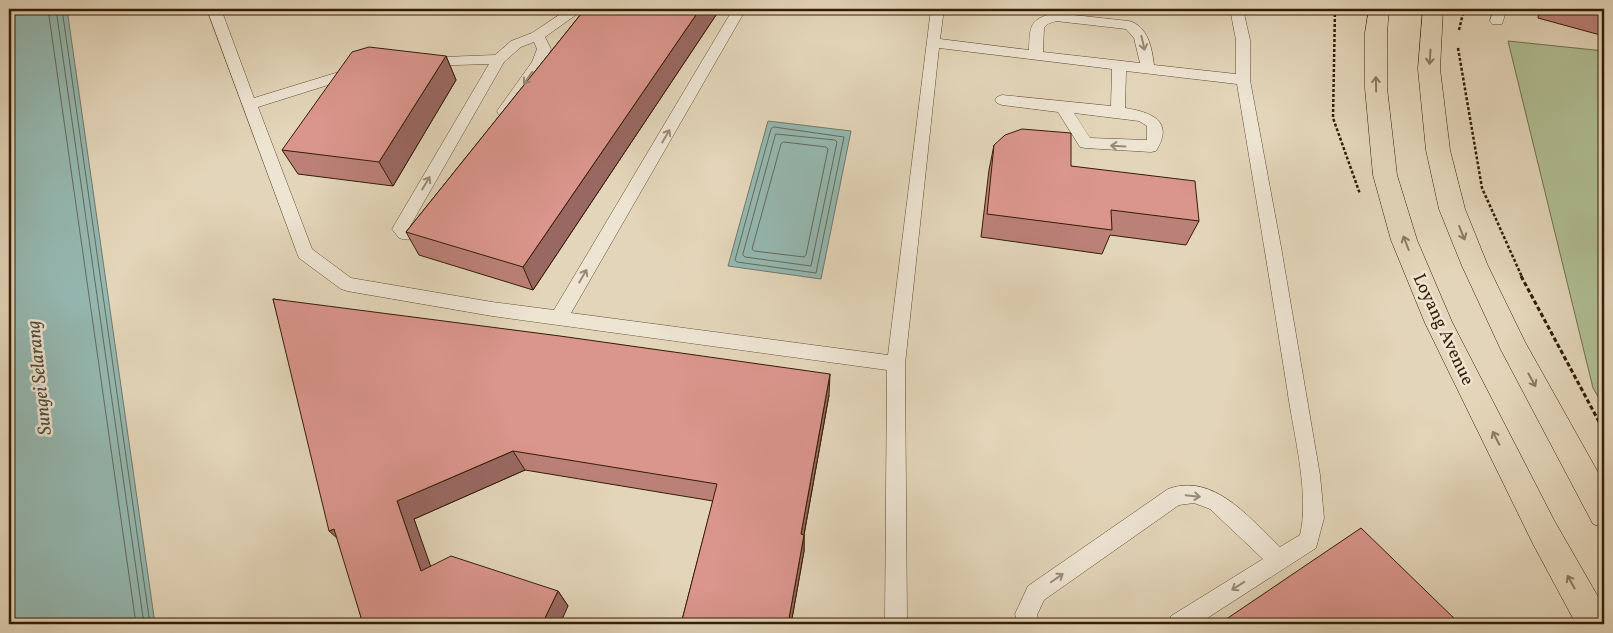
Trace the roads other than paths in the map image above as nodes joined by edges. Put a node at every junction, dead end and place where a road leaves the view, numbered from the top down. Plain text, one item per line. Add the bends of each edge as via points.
1 (214, 9) edge
2 (577, 9) edge
3 (740, 9) edge
4 (937, 9) edge
5 (1237, 9) edge
6 (1379, 9) edge
7 (1433, 9) edge
8 (536, 36) junction
9 (933, 43) junction
10 (1036, 56) junction
11 (499, 59) junction
12 (407, 61) edge
13 (1119, 65) junction
14 (370, 68) edge
15 (1148, 69) junction
16 (1243, 80) junction
17 (1002, 100) dead end
18 (250, 104) junction
19 (1063, 107) junction
20 (1118, 112) junction
21 (494, 126) edge
22 (432, 212) edge
23 (559, 318) junction
24 (896, 364) junction
25 (1604, 513) edge
26 (1279, 560) junction
27 (896, 624) edge
28 (1029, 624) edge
29 (1179, 624) edge
30 (1595, 624) edge

1 - 18 lane
2 - 8 lane
23 -> 3 lane
4 - 9 lane
5 - 16 lane via 1243,40
30 -> 6 main road, Loyang Avenue via 1544,533 1439,324 1404,240 1385,175 1376,88
7 -> 25 main road via 1429,69 1438,150 1452,209 1515,350
8 - 11 lane via 516,44
8 -> 21 lane via 544,48 539,63
9 - 10 lane
9 - 24 lane
10 - 13 lane
10 -> 15 lane via 1038,27 1043,21 1055,17 1130,25 1141,35
11 - 12 lane
22 -> 11 lane via 417,232 402,232 401,225
13 - 15 lane
13 - 20 lane
14 - 18 lane
15 - 16 lane
16 - 26 lane via 1274,247 1314,518 1309,541
17 - 19 lane
18 - 23 lane via 305,253 347,284
19 - 20 lane
20 -> 19 lane via 1149,119 1154,124 1156,140 1151,147 1085,143
23 - 24 lane
24 - 27 lane
28 -> 26 lane via 1026,614 1036,593 1175,496 1194,494 1217,502
26 -> 29 lane

